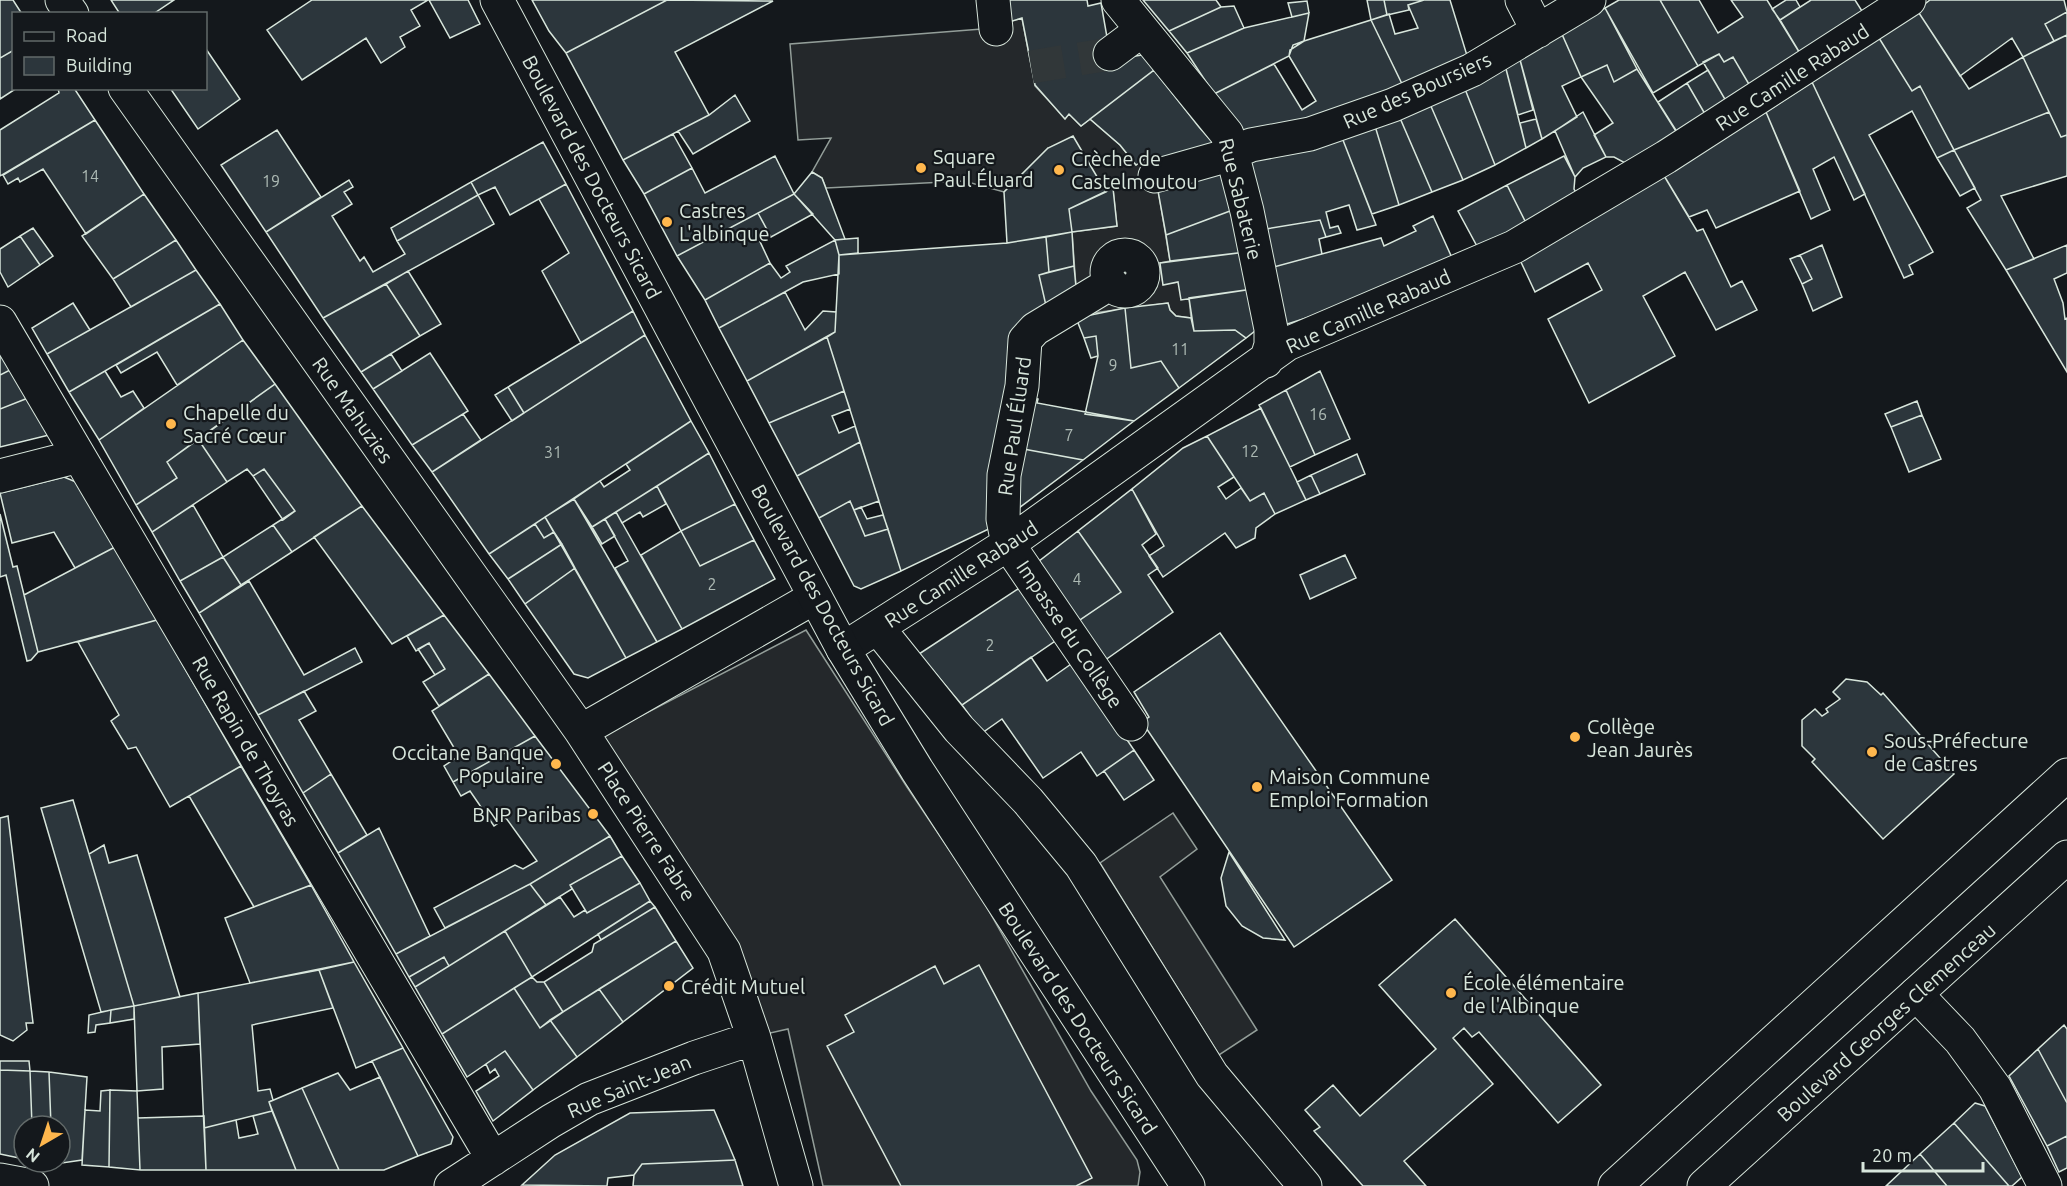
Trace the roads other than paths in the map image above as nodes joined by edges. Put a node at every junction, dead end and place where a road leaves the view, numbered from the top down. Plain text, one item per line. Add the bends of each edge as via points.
1 (497, 0) edge
2 (1118, 0) edge
3 (1522, 0) edge
4 (1589, 0) edge
5 (1909, 0) edge
6 (1142, 30) junction
7 (1538, 31) junction
8 (1110, 54) tunnel mouth
9 (126, 90) edge
10 (1233, 153) junction
11 (1155, 176) dead end
12 (1111, 283) dead end
13 (0, 322) edge
14 (1266, 361) junction
15 (79, 456) junction
16 (0, 476) edge
17 (1008, 544) junction
18 (815, 597) junction
19 (878, 628) junction
20 (843, 649) junction
21 (1131, 724) dead end
22 (581, 731) junction
23 (2067, 775) edge
24 (2067, 857) edge
25 (1916, 994) junction
26 (754, 1038) junction
27 (493, 1159) junction
28 (0, 1180) edge
29 (32, 1186) edge
30 (451, 1186) edge
31 (796, 1186) edge
32 (1188, 1186) edge
33 (1305, 1186) edge
34 (1615, 1186) edge
35 (1704, 1186) edge
36 (2045, 1186) edge

1 - 18 street, Boulevard des Docteurs Sicard
2 - 6 street, Rue Sabaterie
3 - 7 street
4 - 7 street, Rue des Boursiers
5 - 14 street, Rue Camille Rabaud via 1666,157 1514,247 1287,344
6 - 8 street
6 - 10 street, Rue Sabaterie via 1227,134
7 - 10 street, Rue des Boursiers via 1472,70 1393,105 1310,134 1251,145
9 - 22 street, Rue Mahuzies
10 - 11 street, Rue des Boursiers
10 - 14 street, Rue Sabaterie via 1271,329
12 - 17 street, Rue Paul Éluard via 1035,329 1025,340 1022,386 1004,475 1003,519
13 - 15 street, Rue Rapin de Thoyras
14 - 17 street, Rue Camille Rabaud
15 - 16 street
15 - 27 street, Rue Rapin de Thoyras
17 - 19 street, Rue Camille Rabaud
17 - 21 street, Impasse du Collège
18 - 20 street, Boulevard des Docteurs Sicard
18 - 22 street
19 - 20 street, Rue Camille Rabaud
19 - 33 street via 959,729 1073,855 1212,1075
20 - 32 street, Boulevard des Docteurs Sicard via 916,770
22 - 26 street, Place Pierre Fabre via 724,951
23 - 34 street
24 - 25 street, Boulevard Georges Clemenceau
25 - 35 street, Boulevard Georges Clemenceau
25 - 36 street via 1960,1040 1995,1089
26 - 27 street, Rue Saint-Jean via 589,1100
26 - 31 street, Place Pierre Fabre
27 - 30 street, Rue Saint-Jean
28 - 29 street

